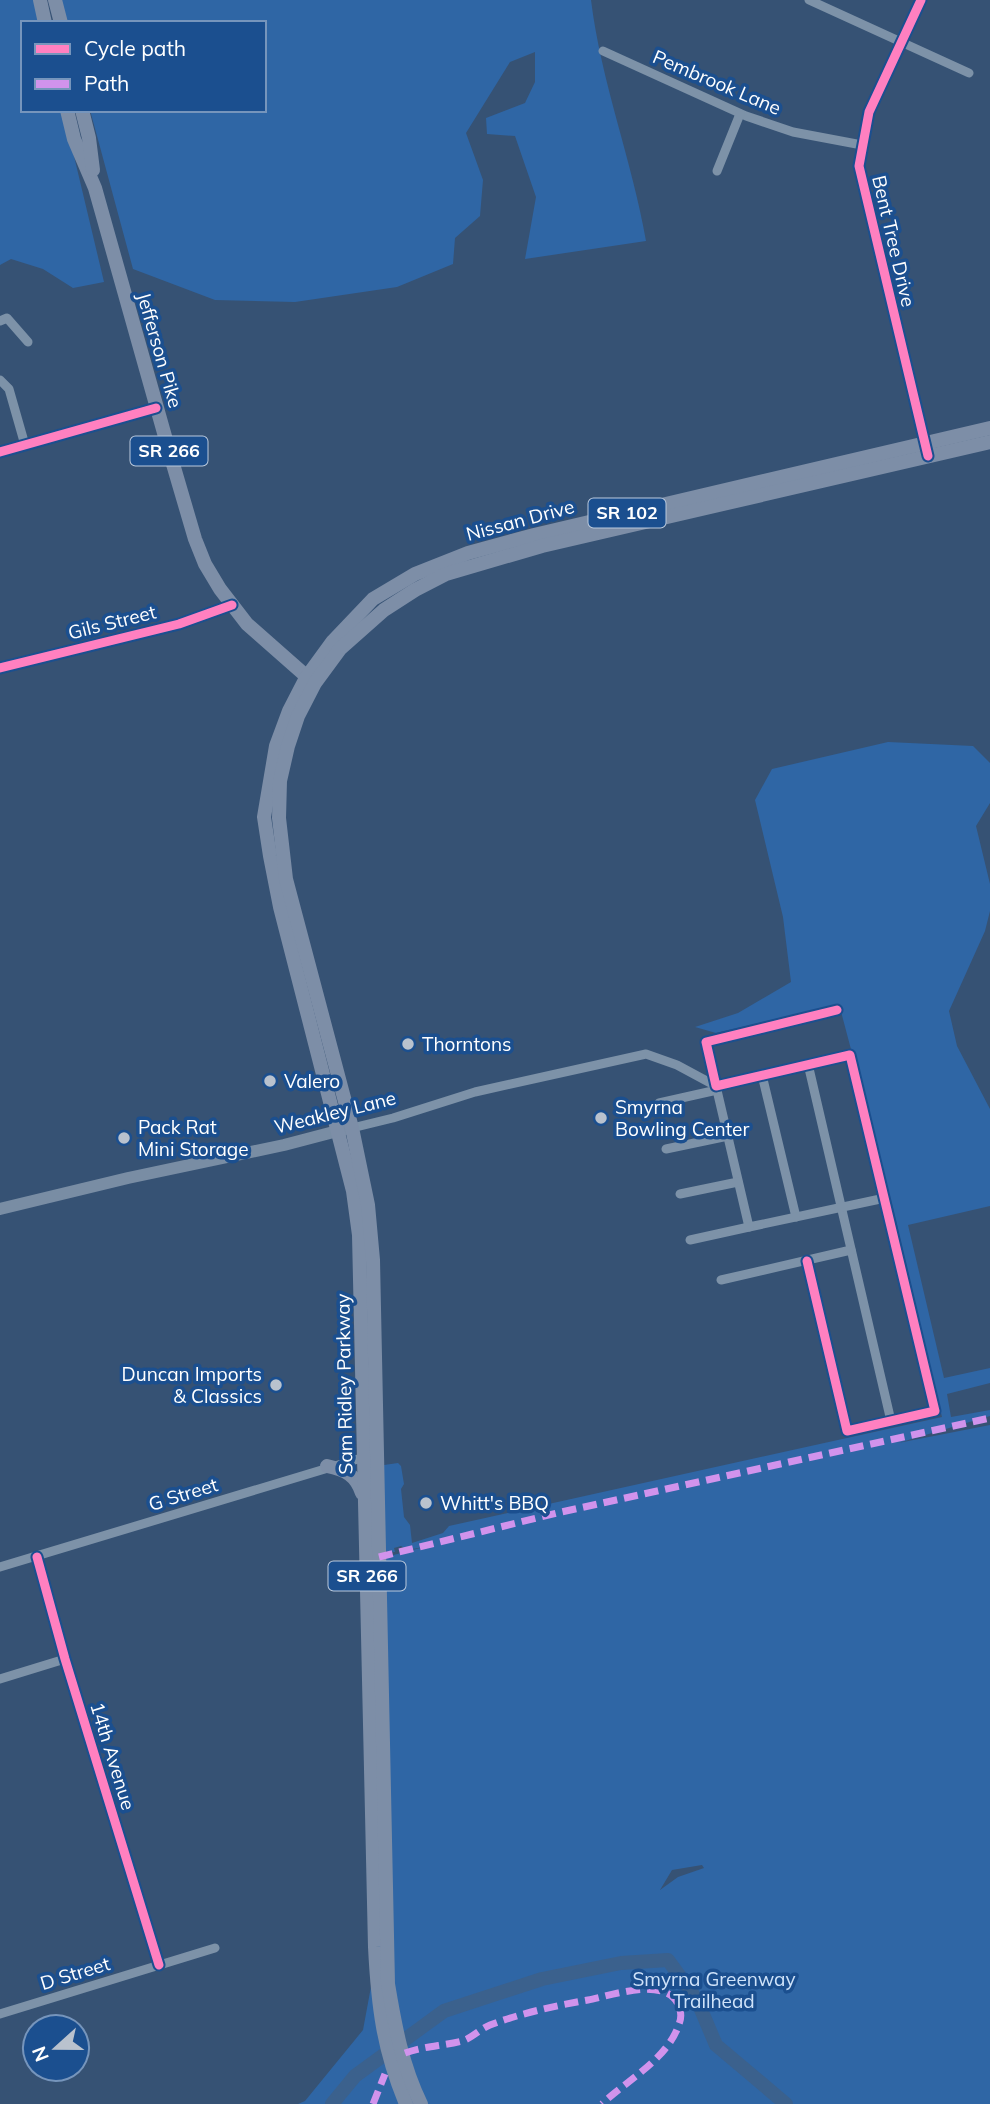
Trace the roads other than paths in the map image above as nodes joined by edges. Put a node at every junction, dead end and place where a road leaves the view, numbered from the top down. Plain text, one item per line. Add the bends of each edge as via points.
1 (40, 0) edge
2 (55, 0) edge
3 (809, 0) edge
4 (921, 0) edge
5 (45, 21) edge
6 (60, 21) edge
7 (902, 41) junction
8 (603, 51) dead end
9 (969, 73) dead end
10 (67, 112) edge
11 (82, 112) edge
12 (740, 114) junction
13 (862, 145) junction
14 (717, 171) dead end
15 (95, 188) junction
16 (0, 321) edge
17 (28, 342) dead end
18 (0, 380) edge
19 (156, 408) junction
20 (990, 428) edge
21 (990, 442) edge
22 (25, 445) junction
23 (926, 450) junction
24 (0, 452) edge
25 (232, 605) junction
26 (0, 668) edge
27 (310, 681) junction
28 (837, 1010) dead end
29 (808, 1065) junction
30 (762, 1075) junction
31 (717, 1088) junction
32 (659, 1103) dead end
33 (345, 1129) junction
34 (728, 1136) junction
35 (666, 1149) dead end
36 (738, 1182) junction
37 (680, 1194) dead end
38 (885, 1198) junction
39 (840, 1208) junction
40 (0, 1209) edge
41 (796, 1217) junction
42 (748, 1227) junction
43 (690, 1240) dead end
44 (851, 1250) junction
45 (807, 1261) junction
46 (722, 1280) dead end
47 (891, 1421) junction
48 (370, 1456) junction
49 (327, 1466) junction
50 (365, 1502) junction
51 (37, 1556) junction
52 (0, 1567) edge
53 (65, 1659) junction
54 (0, 1679) edge
55 (215, 1948) dead end
56 (159, 1965) junction
57 (0, 2014) edge
58 (406, 2104) edge
59 (421, 2104) edge

1 - 5 main road
2 - 6 main road
3 - 7 street
4 - 7 street, Bent Tree Drive
7 - 9 street
7 - 13 street, Bent Tree Drive via 869,112
8 - 12 street, Pembrook Lane
10 - 15 main road, Jefferson Pike
11 - 15 main road, Jefferson Pike / SR 266
12 - 13 street, Pembrook Lane via 793,132
12 - 14 street
13 - 23 street, Bent Tree Drive via 859,166
15 - 19 main road, Jefferson Pike / SR 266
16 - 17 street via 8,318
18 - 22 street via 9,389
19 - 22 street
19 - 25 main road, Jefferson Pike / SR 266 via 195,540
20 - 23 main road, Nissan Drive / SR 102
21 - 23 main road, Nissan Drive / SR 102
22 - 24 street
23 - 27 main road, Nissan Drive / SR 102 via 468,553 415,574 373,599 332,641
25 - 26 street, Gils Street via 178,624
25 - 27 main road, Jefferson Pike / SR 266
27 - 33 main road, Sam Ridley Parkway / SR 266 via 289,711 275,746 264,817 279,907
28 - 31 street via 706,1042
29 - 30 street
29 - 38 street via 850,1055
29 - 39 street
30 - 31 street
30 - 41 street
31 - 32 street
31 - 33 street, Weakley Lane via 646,1054 475,1092
31 - 34 street
33 - 40 main road, Weakley Lane
33 - 48 main road, Sam Ridley Parkway / SR 266 via 359,1234
34 - 35 street
34 - 36 street
36 - 37 street
36 - 42 street
38 - 39 street
38 - 47 street via 935,1411
39 - 41 street
39 - 44 street
41 - 42 street
42 - 43 street
44 - 45 street
44 - 47 street
45 - 46 street
45 - 47 street via 846,1431
48 - 49 street, G Street
48 - 50 main road, Sam Ridley Parkway / SR 266
48 - 59 main road, Sam Ridley Parkway / SR 266 via 388,1984 398,2043
49 - 50 main road via 349,1473 358,1482
49 - 51 street, G Street
50 - 58 main road, Sam Ridley Parkway / SR 266 via 375,1947 381,2023
51 - 52 street, G Street
51 - 53 street, 14th Avenue
53 - 54 street
53 - 56 street, 14th Avenue
55 - 56 street, D Street
56 - 57 street, D Street

